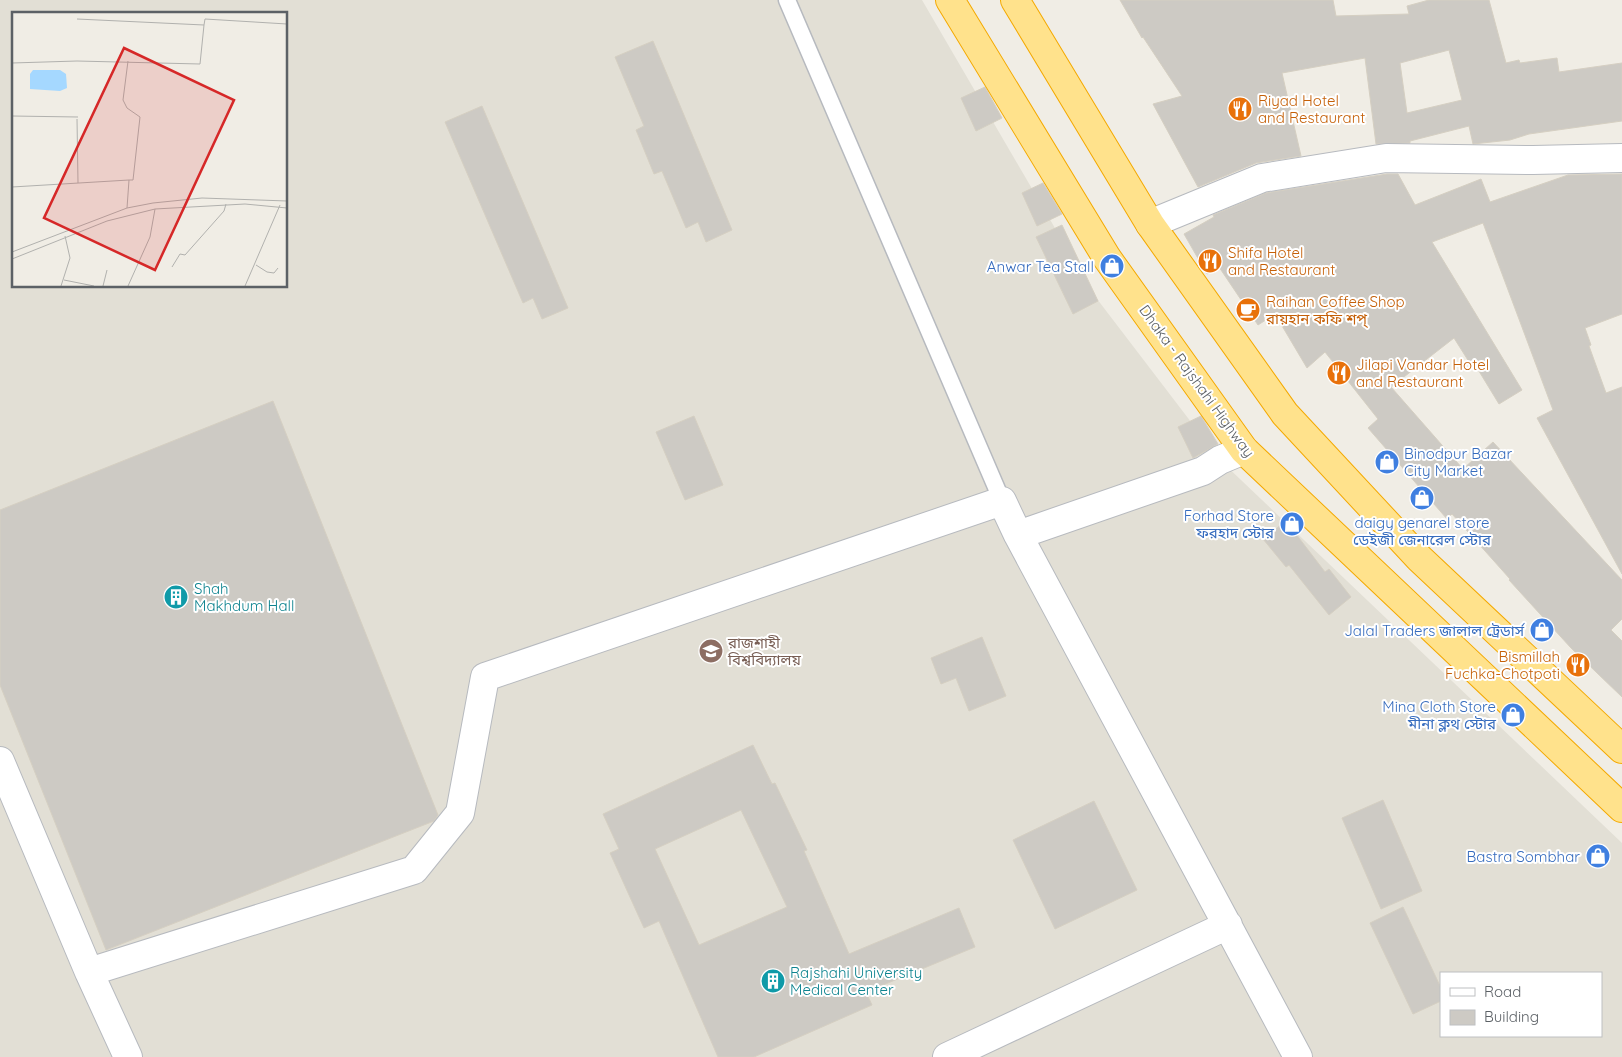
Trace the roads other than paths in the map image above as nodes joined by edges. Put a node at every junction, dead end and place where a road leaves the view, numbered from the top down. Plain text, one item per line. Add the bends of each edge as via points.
1 (787, 0) edge
2 (950, 0) edge
3 (1015, 0) edge
4 (1622, 158) edge
5 (1150, 224) junction
6 (1244, 450) junction
7 (1002, 500) junction
8 (1018, 535) junction
9 (1622, 749) edge
10 (0, 761) edge
11 (1622, 808) edge
12 (1228, 925) junction
13 (89, 972) junction
14 (128, 1057) edge
15 (947, 1057) edge
16 (1298, 1057) edge

1 - 7 lane
2 - 6 highway, Dhaka - Rajshahi Highway via 1107,258
3 - 5 highway
4 - 5 street via 1386,158 1262,178
5 - 9 highway via 1285,414 1418,558
6 - 8 street via 1204,471
6 - 11 highway, Dhaka - Rajshahi Highway
7 - 8 street
7 - 13 street via 485,677 460,813 414,870
8 - 12 street
10 - 13 street
12 - 15 street
12 - 16 street
13 - 14 street

